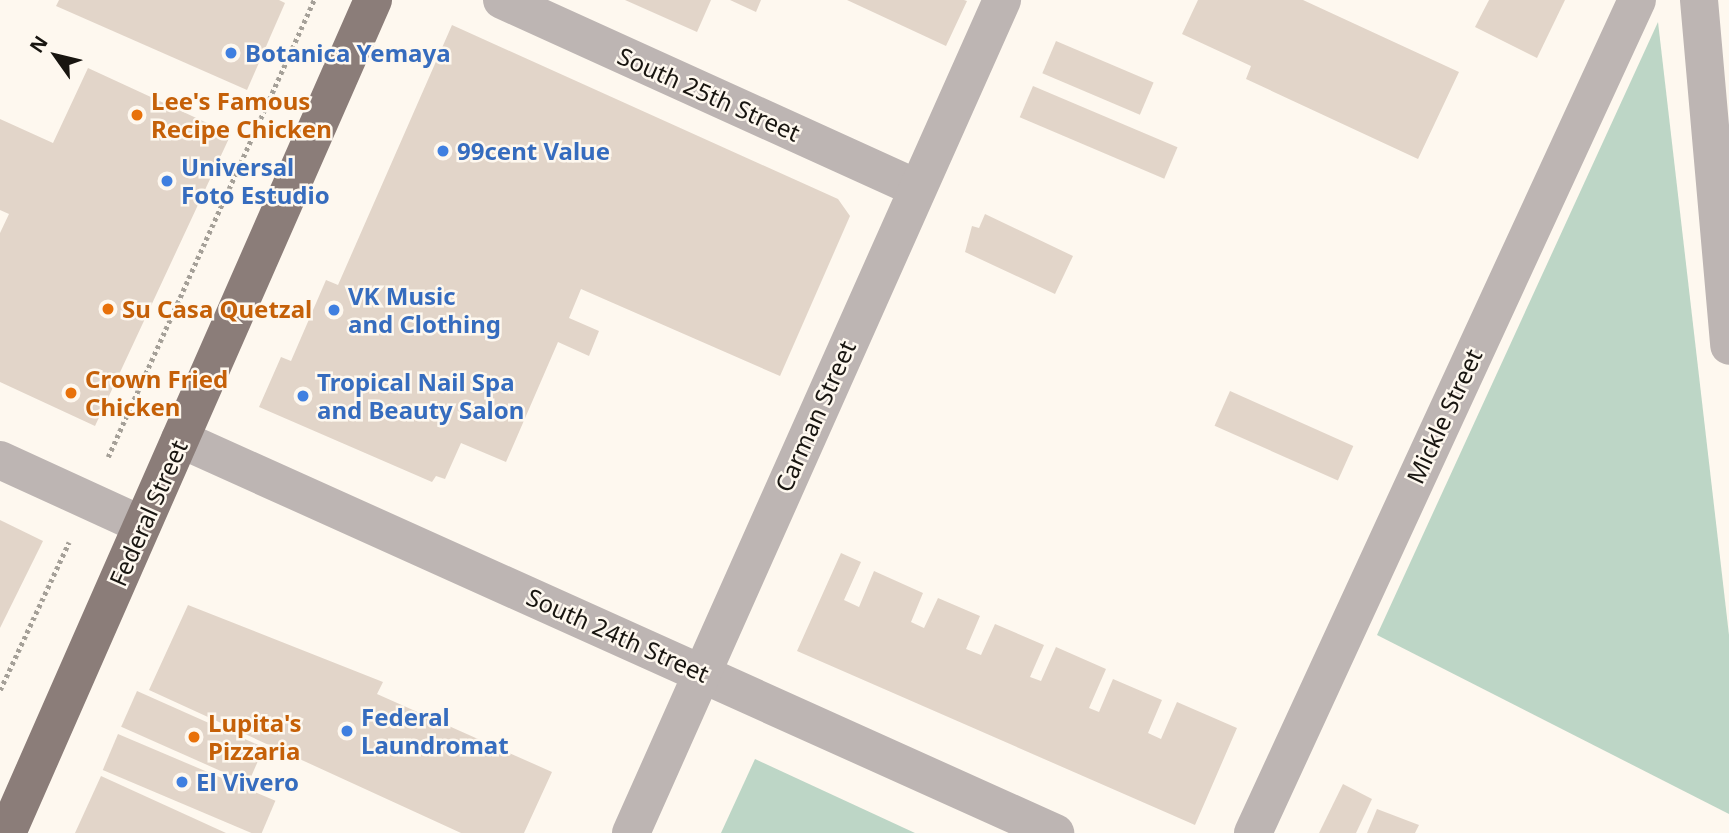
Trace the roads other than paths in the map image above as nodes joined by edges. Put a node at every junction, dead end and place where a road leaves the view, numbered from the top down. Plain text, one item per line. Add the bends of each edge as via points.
1 (373, 0) edge
2 (502, 0) edge
3 (1002, 0) edge
4 (1637, 0) edge
5 (1699, 0) edge
6 (916, 188) junction
7 (1729, 346) edge
8 (180, 439) junction
9 (0, 460) edge
10 (142, 526) junction
11 (702, 672) junction
12 (7, 833) edge
13 (631, 833) edge
14 (1055, 833) edge
15 (1253, 833) edge

1 - 8 main road, Federal Street
2 - 6 street, South 25th Street
3 - 6 street, Carman Street
4 - 15 street, Mickle Street
5 - 7 street
6 - 11 street, Carman Street
8 - 10 main road, Federal Street
8 - 11 street, South 24th Street
9 - 10 street
10 - 12 main road, Federal Street
11 - 13 street, Carman Street
11 - 14 street, South 24th Street

